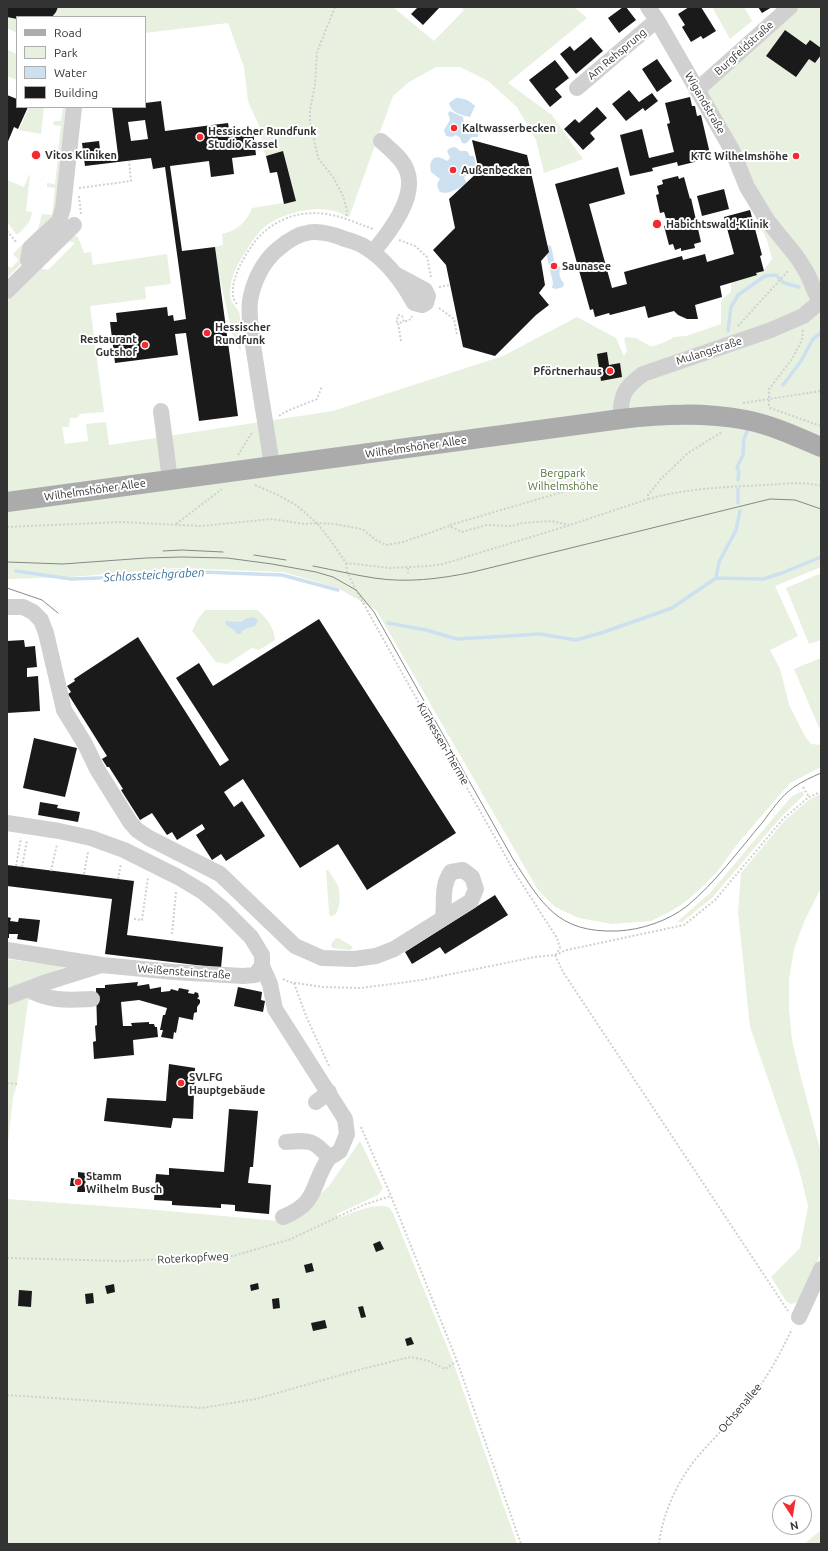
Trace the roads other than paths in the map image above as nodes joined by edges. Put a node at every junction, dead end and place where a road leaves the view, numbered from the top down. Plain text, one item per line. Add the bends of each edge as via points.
1 (648, 7) edge
2 (790, 7) edge
3 (657, 20) junction
4 (577, 88) dead end
5 (697, 90) junction
6 (74, 108) edge
7 (381, 141) dead end
8 (78, 221) road end
9 (373, 252) junction
10 (32, 266) junction
11 (7, 291) edge
12 (428, 300) road end
13 (820, 302) edge
14 (161, 411) dead end
15 (621, 419) junction
16 (821, 447) edge
17 (272, 466) junction
18 (170, 480) junction
19 (7, 502) edge
20 (7, 607) edge
21 (7, 823) edge
22 (443, 918) dead end
23 (7, 950) edge
24 (102, 964) junction
25 (262, 966) junction
26 (28, 990) junction
27 (7, 997) edge
28 (92, 999) dead end
29 (329, 1092) junction
30 (316, 1102) dead end
31 (286, 1142) dead end
32 (329, 1158) junction
33 (283, 1217) dead end
34 (821, 1269) edge
35 (798, 1317) road end

1 - 3 street, Wigandstraße
2 - 5 street, Burgfeldstraße
3 - 4 street, Am Rehsprung
3 - 5 street, Wigandstraße
5 - 13 street, Wigandstraße via 732,150 747,187 767,220 797,257
6 - 10 street via 62,212 59,221 30,248 28,260
7 - 9 street via 404,164 410,187 396,221
8 - 10 street
9 - 12 street via 395,274 414,303 422,305
9 - 17 street via 321,231 305,234 290,239 272,254 256,279 250,301 251,328
10 - 11 street
13 - 15 street, Mulangstraße via 803,316 771,330 643,374 630,383 620,402
14 - 18 street
15 - 16 main road, Wilhelmshöher Allee via 687,414 747,420
15 - 17 main road, Wilhelmshöher Allee
17 - 18 main road, Wilhelmshöher Allee
18 - 19 main road, Wilhelmshöher Allee
20 - 22 street via 22,607 33,612 41,620 64,710 130,822 149,838 220,874 295,946 322,958 354,959 376,956 394,949
21 - 25 street via 59,830 91,838 124,850 178,876 222,908 251,938 262,954
23 - 24 street, Weißensteinstraße
24 - 25 street, Weißensteinstraße via 243,976 255,975
24 - 26 street, Weißensteinstraße
25 - 29 street via 270,984 275,1009
26 - 27 street, Weißensteinstraße
26 - 28 street via 39,996 64,1000
29 - 30 street
29 - 32 street via 345,1119 347,1134 340,1151
31 - 32 street via 306,1140 321,1148
32 - 33 street via 307,1203 296,1212
34 - 35 street

